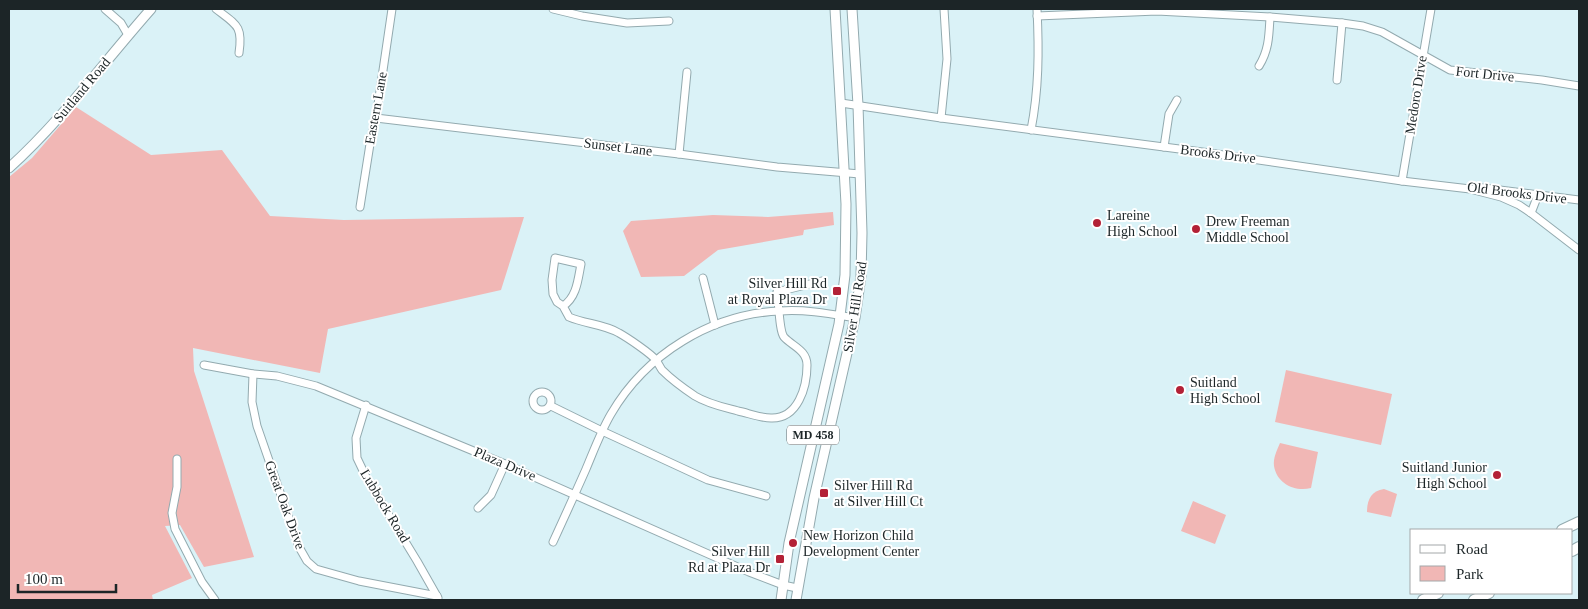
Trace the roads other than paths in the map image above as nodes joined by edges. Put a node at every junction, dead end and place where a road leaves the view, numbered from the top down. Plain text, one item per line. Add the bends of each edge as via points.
1 (105, 9) edge
2 (151, 9) edge
3 (216, 9) edge
4 (392, 9) edge
5 (553, 9) edge
6 (835, 9) edge
7 (852, 9) edge
8 (944, 9) edge
9 (1432, 9) edge
10 (582, 12) edge
11 (1037, 12) edge
12 (1270, 17) junction
13 (669, 21) dead end
14 (1342, 23) junction
15 (128, 35) junction
16 (239, 53) dead end
17 (1423, 56) junction
18 (1259, 66) dead end
19 (687, 72) dead end
20 (1337, 80) dead end
21 (1579, 86) edge
22 (1177, 100) dead end
23 (841, 103) junction
24 (858, 105) junction
25 (376, 118) junction
26 (941, 118) junction
27 (1031, 130) junction
28 (1164, 147) junction
29 (679, 154) junction
30 (9, 168) edge
31 (845, 173) junction
32 (860, 174) junction
33 (1402, 181) junction
34 (1455, 187) junction
35 (1538, 195) junction
36 (1579, 200) edge
37 (360, 207) dead end
38 (1531, 213) junction
39 (1579, 250) edge
40 (703, 278) dead end
41 (822, 281) dead end
42 (563, 306) junction
43 (780, 311) junction
44 (840, 315) junction
45 (855, 318) junction
46 (715, 325) junction
47 (655, 359) junction
48 (204, 365) dead end
49 (254, 374) junction
50 (366, 405) junction
51 (551, 406) dead end
52 (602, 431) junction
53 (177, 458) dead end
54 (505, 464) junction
55 (575, 494) junction
56 (766, 496) dead end
57 (478, 508) dead end
58 (1579, 522) edge
59 (1564, 529) edge
60 (553, 542) dead end
61 (783, 585) junction
62 (797, 588) junction
63 (1436, 594) edge
64 (1487, 594) edge
65 (439, 599) edge
66 (215, 600) edge
67 (781, 600) edge
68 (796, 600) edge
69 (1423, 600) edge
70 (1474, 600) edge

1 - 15 street via 121,23
2 - 15 main road, Suitland Road
3 - 16 street via 238,28 241,37
4 - 25 street, Eastern Lane
5 - 10 street
6 - 23 main road, Silver Hill Road / MD 458
7 - 24 main road, Silver Hill Road / MD 458
8 - 26 street via 947,59
9 - 17 street, Medoro Drive
10 - 13 street via 628,24
11 - 12 street, Fort Drive via 1157,11
11 - 27 street via 1038,77
12 - 14 street, Fort Drive
12 - 18 street via 1268,48
14 - 17 street, Fort Drive via 1382,32
14 - 20 street
15 - 30 main road, Suitland Road via 55,123
17 - 21 street, Fort Drive via 1458,72
17 - 33 street, Medoro Drive
19 - 29 street
22 - 28 street via 1168,114
23 - 24 street, Brooks Drive
23 - 31 main road, Silver Hill Road / MD 458
24 - 26 street, Brooks Drive
24 - 32 main road, Silver Hill Road / MD 458
25 - 29 street, Sunset Lane
25 - 37 street, Eastern Lane
26 - 27 street, Brooks Drive
27 - 28 street, Brooks Drive
28 - 33 street, Brooks Drive
29 - 31 street, Sunset Lane
31 - 32 street, Sunset Lane
31 - 44 main road, Silver Hill Road / MD 458 via 846,254
32 - 45 main road, Silver Hill Road / MD 458 via 863,254
33 - 34 street, Brooks Drive
34 - 35 street, Old Brooks Drive via 1493,188
34 - 38 street, Brooks Drive via 1501,197
35 - 36 street, Old Brooks Drive
35 - 38 street
38 - 39 street, Brooks Drive
40 - 46 street
41 - 43 street via 777,292
42 - 42 street via 557,302 552,289 555,258 581,264 573,297
42 - 47 street via 569,317 614,331
43 - 44 street
43 - 46 street
43 - 47 street via 782,333 802,351 807,365 800,400 784,416 768,418 702,400 677,383
44 - 45 street
44 - 61 main road, Silver Hill Road / MD 458 via 789,544
45 - 62 main road, Silver Hill Road / MD 458
46 - 47 street
47 - 52 street via 626,392
48 - 49 street, Plaza Drive
49 - 50 street, Plaza Drive via 316,386
49 - 65 street, Great Oak Drive via 252,402 257,426 306,561 322,571
50 - 54 street, Plaza Drive
50 - 65 street, Lubbock Road via 356,438 357,458
51 - 52 street
52 - 55 street
52 - 56 street via 708,480
53 - 66 street via 177,487 172,513 175,529
54 - 55 street, Plaza Drive
54 - 57 street via 491,494
55 - 60 street
55 - 61 street, Plaza Drive
58 - 59 highway
61 - 62 street, Plaza Drive
61 - 67 main road, Silver Hill Road / MD 458
62 - 68 main road, Silver Hill Road / MD 458
63 - 69 highway
64 - 70 highway

